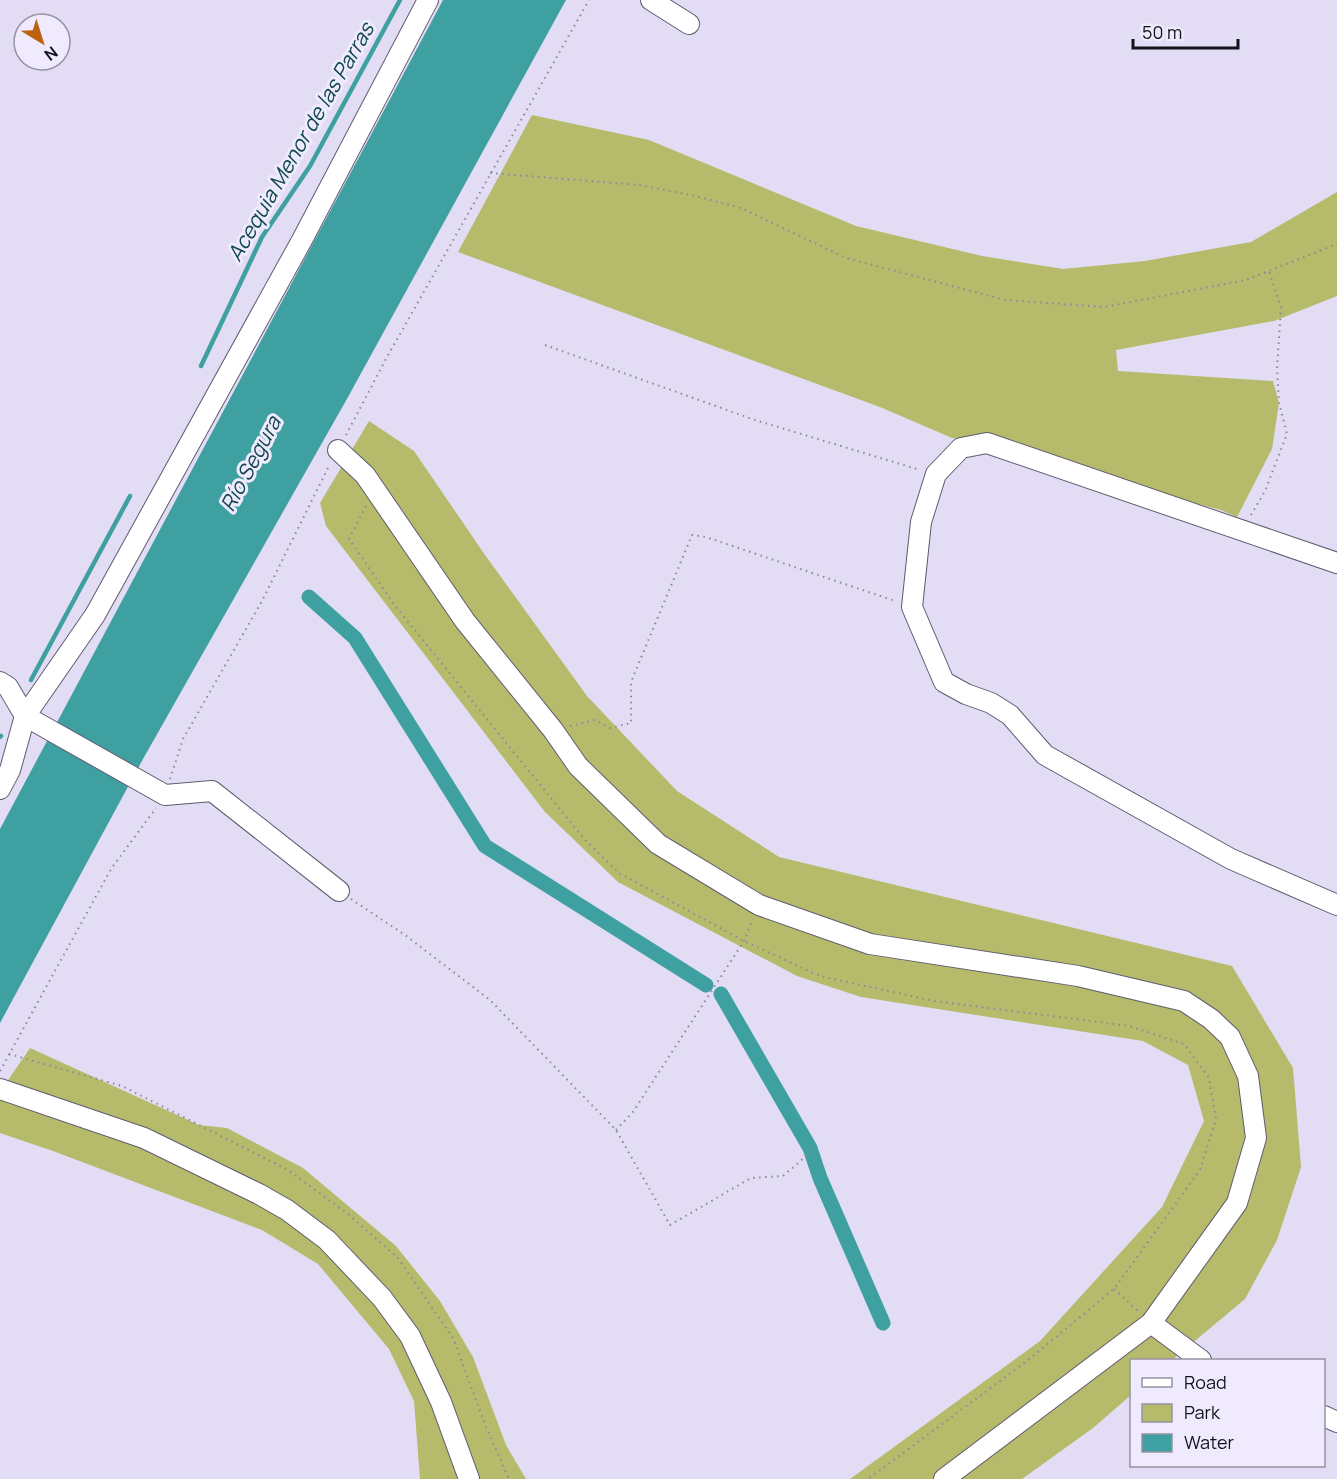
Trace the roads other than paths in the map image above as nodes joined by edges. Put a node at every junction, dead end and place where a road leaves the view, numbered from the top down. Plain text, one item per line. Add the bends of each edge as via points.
1 (428, 0) edge
2 (651, 0) edge
3 (689, 24) dead end
4 (338, 450) road end
5 (1337, 563) edge
6 (0, 682) edge
7 (26, 716) junction
8 (0, 789) edge
9 (339, 891) road end
10 (1337, 905) edge
11 (0, 1089) edge
12 (1152, 1323) junction
13 (1200, 1359) edge
14 (469, 1479) edge
15 (944, 1479) edge

1 - 7 street via 302,240 101,604
2 - 3 street
4 - 12 street via 365,475 465,621 578,766 658,844 759,905 870,944 1077,976 1184,1001 1230,1037 1248,1076 1256,1138 1237,1203
5 - 10 street via 987,443 961,448 936,474 921,522 912,607 944,682 1010,715 1045,755 1231,859
6 - 7 street via 8,687
7 - 8 street via 10,770
7 - 9 street via 165,795 212,791
11 - 14 street via 144,1138 259,1194 327,1240 382,1298 410,1336 441,1402
12 - 13 street
12 - 15 street

